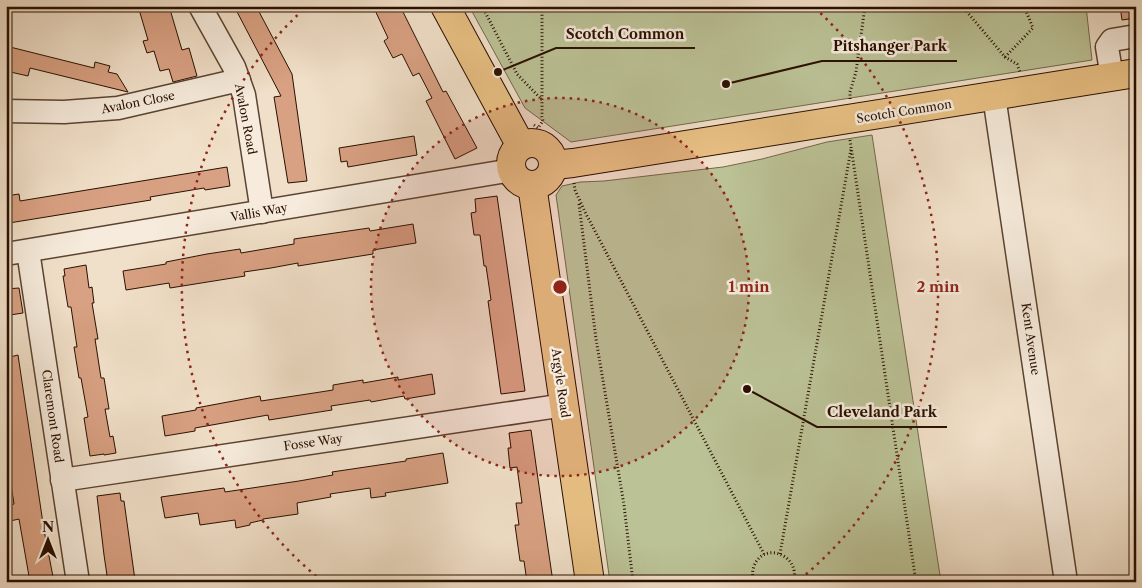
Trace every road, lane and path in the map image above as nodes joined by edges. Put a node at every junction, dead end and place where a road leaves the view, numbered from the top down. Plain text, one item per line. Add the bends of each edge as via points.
1 (200, 6) edge
2 (445, 6) edge
3 (482, 6) edge
4 (542, 6) edge
5 (865, 6) edge
6 (962, 6) edge
7 (1024, 6) edge
8 (1136, 36) edge
9 (1005, 57) junction
10 (1020, 70) dead end
11 (1124, 75) edge
12 (239, 80) junction
13 (850, 92) dead end
14 (994, 96) junction
15 (542, 100) junction
16 (6, 111) edge
17 (524, 156) junction
18 (564, 171) junction
19 (579, 199) junction
20 (262, 212) junction
21 (28, 251) junction
22 (6, 254) edge
23 (565, 405) junction
24 (62, 480) junction
25 (764, 554) junction
26 (780, 554) junction
27 (78, 582) edge
28 (590, 582) edge
29 (633, 582) edge
30 (754, 582) edge
31 (793, 582) edge
32 (916, 582) edge
33 (1066, 582) edge

1 - 12 street, Avalon Road
2 - 17 main road, Argyle Road
3 - 15 path via 517,74
4 - 15 path
5 - 13 path
6 - 9 path
7 - 9 path via 1033,28
8 - 11 street via 1112,40 1107,47
9 - 10 path via 1018,64
11 - 14 main road, Scotch Common
12 - 16 street, Avalon Close via 118,108 64,112
12 - 20 street, Avalon Road
14 - 18 main road, Scotch Common via 592,160
14 - 33 street, Kent Avenue
15 - 17 path via 544,120
17 - 18 main road via 546,180 552,172
17 - 18 main road via 532,143 545,146
17 - 20 street, Vallis Way
17 - 23 main road, Argyle Road
18 - 19 path
19 - 25 path
19 - 29 path via 596,339 624,505
20 - 21 street, Vallis Way
21 - 22 street, Vallis Way
21 - 24 street, Claremont Road
23 - 24 street, Fosse Way
23 - 28 main road, Argyle Road
24 - 27 street, Claremont Road
25 - 26 path
25 - 30 path via 752,572
26 - 31 path via 791,561 795,571
26 - 32 path via 851,146

